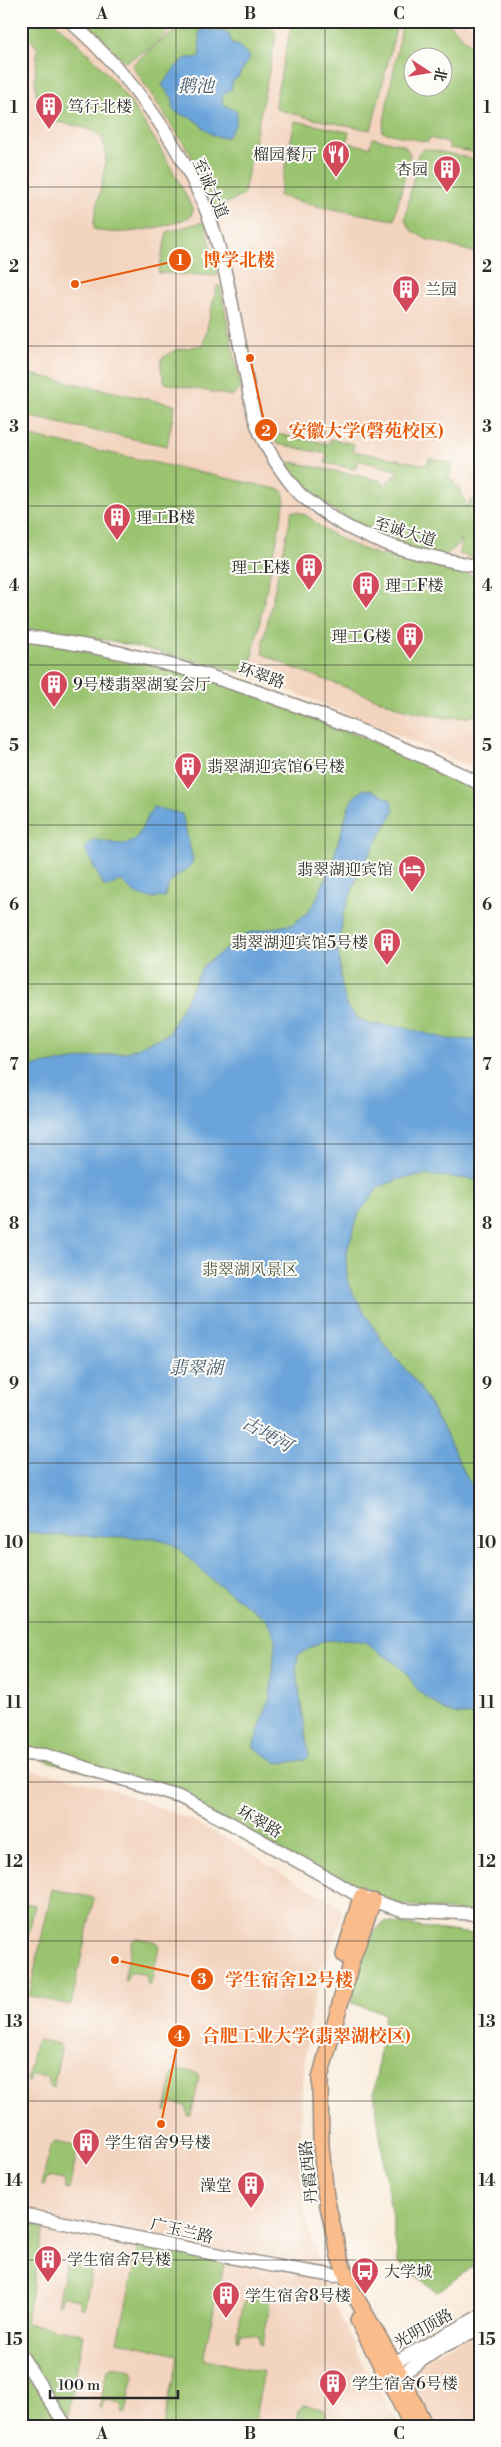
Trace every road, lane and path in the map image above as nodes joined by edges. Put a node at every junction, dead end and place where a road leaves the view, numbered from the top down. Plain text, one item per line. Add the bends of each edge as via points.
1 (70, 21) edge
2 (480, 567) edge
3 (21, 636) edge
4 (480, 784) edge
5 (21, 1754) edge
6 (367, 1899) junction
7 (480, 1914) edge
8 (21, 2214) edge
9 (336, 2276) junction
10 (480, 2316) edge
11 (480, 2328) edge
12 (21, 2355) edge
13 (391, 2373) junction
14 (66, 2426) edge
15 (412, 2426) edge
16 (425, 2426) edge

1 - 2 street, 至诚大道 via 118,68 168,134 190,176 209,218 256,420 270,451 301,494 340,525 370,539
3 - 4 street, 环翠路 via 111,650 218,678 317,713
5 - 6 street, 环翠路 via 45,1756 180,1798 230,1822
6 - 7 street, 环翠路 via 402,1910
6 - 9 main road, 丹霞西路 via 351,1926 313,2084 321,2206
6 - 13 main road, 丹霞西路 via 320,2078 322,2146 326,2197 339,2256 350,2290
8 - 9 street, 广玉兰路
9 - 13 main road, 丹霞西路
10 - 13 street, 光明顶路
11 - 13 street, 光明顶路
12 - 14 street
13 - 15 main road, 丹霞西路
13 - 16 main road, 丹霞西路

